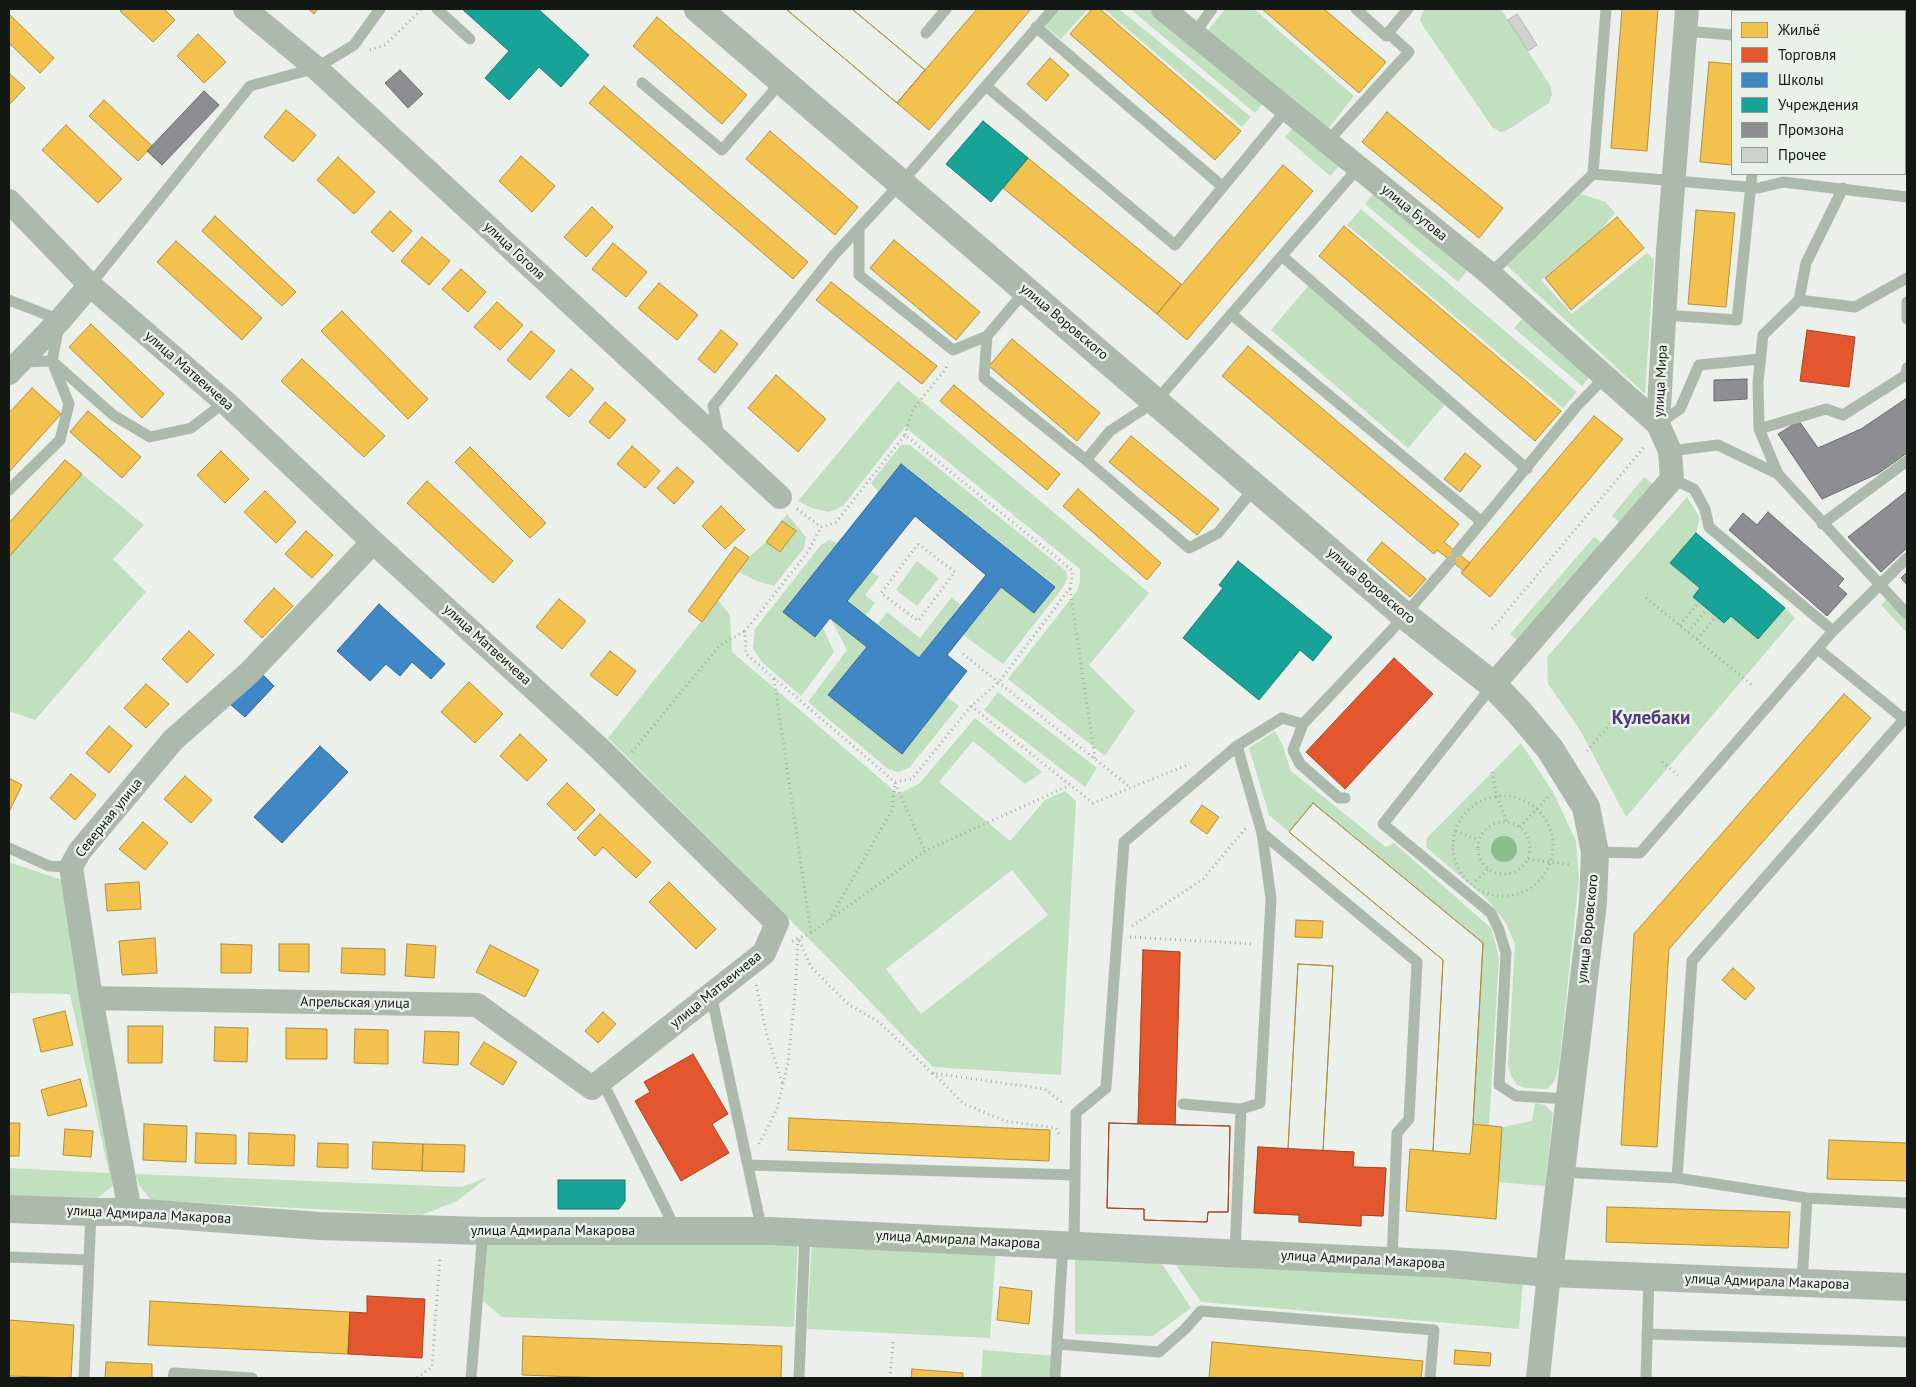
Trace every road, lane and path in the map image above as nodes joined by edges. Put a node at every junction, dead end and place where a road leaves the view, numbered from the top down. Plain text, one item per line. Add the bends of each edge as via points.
1 (245, 9) edge
2 (380, 9) edge
3 (437, 9) edge
4 (698, 9) edge
5 (946, 9) edge
6 (1053, 9) edge
7 (1163, 9) edge
8 (1212, 9) edge
9 (1356, 9) edge
10 (1408, 9) edge
11 (1606, 9) edge
12 (1686, 20) edge
13 (1036, 27) junction
14 (926, 33) dead end
15 (1388, 33) junction
16 (1194, 34) junction
17 (1731, 35) edge
18 (470, 39) dead end
19 (316, 68) junction
20 (782, 81) junction
21 (642, 83) dead end
22 (986, 86) junction
23 (1287, 109) junction
24 (1327, 142) junction
25 (1358, 168) junction
26 (1593, 174) junction
27 (1752, 175) edge
28 (1673, 180) junction
29 (901, 183) junction
30 (1223, 187) junction
31 (1750, 187) junction
32 (1843, 188) junction
33 (1907, 197) edge
34 (9, 201) edge
35 (859, 229) junction
36 (1282, 256) junction
37 (1490, 274) junction
38 (1907, 278) edge
39 (90, 286) junction
40 (1026, 290) junction
41 (9, 300) edge
42 (1799, 300) junction
43 (1907, 302) edge
44 (1231, 314) junction
45 (1664, 315) junction
46 (1907, 319) edge
47 (60, 320) junction
48 (987, 336) junction
49 (953, 350) junction
50 (1760, 359) junction
51 (52, 361) junction
52 (14, 368) edge
53 (1907, 368) edge
54 (1605, 377) junction
55 (1156, 401) junction
56 (225, 402) junction
57 (1658, 424) junction
58 (1759, 429) junction
59 (905, 435) junction
60 (720, 441) junction
61 (1647, 444) dead end
62 (1670, 451) junction
63 (1086, 460) junction
64 (1907, 460) edge
65 (1527, 469) junction
66 (1778, 474) junction
67 (1672, 479) junction
68 (1255, 487) junction
69 (9, 490) edge
70 (780, 497) joint
71 (1482, 522) junction
72 (1822, 524) junction
73 (821, 527) junction
74 (373, 542) junction
75 (1907, 558) edge
76 (1878, 585) junction
77 (1070, 588) junction
78 (1646, 598) dead end
79 (1699, 602) dead end
80 (1707, 609) dead end
81 (1907, 614) edge
82 (1404, 615) junction
83 (1716, 617) dead end
84 (918, 621) joint
85 (1680, 625) junction
86 (1492, 630) dead end
87 (745, 631) junction
88 (1833, 631) junction
89 (1688, 632) junction
90 (1697, 639) junction
91 (1818, 649) junction
92 (963, 654) dead end
93 (773, 678) junction
94 (999, 682) junction
95 (1493, 685) junction
96 (1754, 686) dead end
97 (971, 706) junction
98 (1906, 718) edge
99 (1613, 721) dead end
100 (1303, 724) junction
101 (1237, 746) junction
102 (1588, 751) dead end
103 (1095, 759) junction
104 (1662, 762) dead end
105 (1193, 763) dead end
106 (619, 768) junction
107 (1492, 772) dead end
108 (1678, 775) dead end
109 (894, 782) junction
110 (1070, 785) junction
111 (1130, 787) junction
112 (1554, 792) dead end
113 (1497, 797) junction
114 (1345, 798) dead end
115 (1536, 809) junction
116 (1257, 815) junction
117 (1508, 822) junction
118 (1520, 827) junction
119 (1456, 830) junction
120 (1262, 833) junction
121 (1478, 840) junction
122 (9, 848) edge
123 (924, 852) junction
124 (1528, 858) junction
125 (1586, 859) junction
126 (1550, 863) junction
127 (71, 867) junction
128 (1488, 868) junction
129 (1472, 886) junction
130 (828, 921) junction
131 (811, 933) junction
132 (1117, 936) junction
133 (798, 938) junction
134 (1269, 944) junction
135 (757, 958) junction
136 (711, 994) junction
137 (91, 998) junction
138 (932, 1073) junction
139 (783, 1086) junction
140 (600, 1091) junction
141 (1569, 1100) junction
142 (1183, 1104) dead end
143 (1241, 1109) junction
144 (1076, 1114) junction
145 (1063, 1143) dead end
146 (748, 1165) junction
147 (1561, 1172) junction
148 (1075, 1175) junction
149 (1677, 1178) junction
150 (1807, 1198) junction
151 (1907, 1203) edge
152 (9, 1209) edge
153 (91, 1212) junction
154 (130, 1212) junction
155 (483, 1231) junction
156 (676, 1231) junction
157 (762, 1231) junction
158 (805, 1233) junction
159 (1068, 1245) junction
160 (1235, 1254) junction
161 (440, 1256) dead end
162 (9, 1257) edge
163 (88, 1260) junction
164 (1392, 1262) junction
165 (1549, 1272) junction
166 (1649, 1277) junction
167 (1802, 1284) junction
168 (1907, 1287) edge
169 (1648, 1334) junction
170 (893, 1342) dead end
171 (1907, 1342) edge
172 (1058, 1344) junction
173 (84, 1378) edge
174 (174, 1378) edge
175 (252, 1378) edge
176 (417, 1378) edge
177 (471, 1378) edge
178 (799, 1378) edge
179 (890, 1378) edge
180 (1055, 1378) edge
181 (1430, 1378) edge
182 (1538, 1378) edge
183 (1646, 1378) edge

1 - 19 street, улица Гоголя
2 - 19 lane via 354,44
3 - 18 lane
4 - 20 street, улица Воровского
5 - 14 lane
6 - 13 lane
7 - 16 street, улица Бутова
8 - 16 lane
9 - 15 lane via 1386,36
10 - 15 lane
11 - 26 lane
12 - 17 lane
12 - 28 street, улица Мира
13 - 22 lane
13 - 30 lane
15 - 24 lane via 1409,52
16 - 23 street, улица Бутова
19 - 39 lane via 250,86
19 - 60 street, улица Гоголя
20 - 21 lane via 722,150
20 - 29 street, улица Воровского
22 - 29 lane
22 - 30 lane via 1175,245
23 - 24 street, улица Бутова
23 - 30 lane
24 - 25 street, улица Бутова
25 - 36 lane
25 - 37 street, улица Бутова
26 - 28 lane
26 - 37 lane
27 - 31 lane
28 - 31 lane
28 - 45 street, улица Мира
29 - 35 lane
29 - 40 street, улица Воровского
31 - 32 lane via 1783,182
31 - 45 lane via 1737,320
32 - 33 lane
32 - 42 lane via 1806,263
34 - 39 street, улица Матвеичева
35 - 49 lane via 859,274
35 - 60 lane via 834,255 712,406
36 - 44 lane
36 - 65 lane
37 - 54 street, улица Бутова
38 - 42 lane via 1855,306
39 - 47 street
39 - 56 street, улица Матвеичева
40 - 48 lane
40 - 55 street, улица Воровского
41 - 47 lane
42 - 50 lane via 1763,335
43 - 46 lane
44 - 55 lane
44 - 71 lane
45 - 57 street, улица Мира
47 - 51 lane
47 - 52 street
48 - 49 lane
48 - 63 lane via 984,378
49 - 59 path via 945,370 913,409
50 - 57 lane via 1699,365 1680,409
50 - 58 lane
51 - 52 lane
51 - 56 lane via 113,415 150,437 191,428
51 - 69 lane via 69,404 60,440
53 - 58 lane via 1906,374 1843,416 1826,409
54 - 57 street, улица Бутова
54 - 65 lane via 1576,407
55 - 63 lane via 1110,431
55 - 68 street, улица Воровского
56 - 74 street, улица Матвеичева
57 - 62 street, улица Мира
58 - 66 lane
59 - 73 path via 836,522
59 - 77 path via 1074,571
60 - 70 street, улица Гоголя
61 - 86 path
62 - 66 lane via 1718,445
62 - 67 street, улица Мира
63 - 68 lane via 1189,548 1218,533
64 - 72 lane
65 - 71 lane
66 - 72 lane
67 - 88 lane via 1694,489 1705,509 1709,527
67 - 95 street
68 - 82 street, улица Воровского
70 - 73 path
71 - 82 lane
72 - 76 lane
73 - 87 path via 808,552
74 - 106 street, улица Матвеичева
74 - 127 street, Северная улица via 249,673 173,740 79,852
75 - 76 lane
76 - 81 lane
76 - 88 lane
77 - 94 path
77 - 103 path
78 - 85 path
79 - 85 path
80 - 89 path
82 - 95 street, улица Воровского
82 - 100 lane
83 - 90 path
84 - 84 path via 881,593 918,544 955,572
85 - 89 path
87 - 93 path via 746,654
87 - 106 path via 719,646
88 - 91 lane
89 - 90 path
90 - 96 path
91 - 98 lane
91 - 125 lane via 1640,853
92 - 94 path
93 - 109 path
93 - 131 path
94 - 97 path
94 - 103 path
95 - 125 street, улица Воровского via 1550,748 1586,806
95 - 141 lane via 1383,824 1490,914 1499,930 1506,953 1499,1085 1516,1096
97 - 109 path via 912,779
97 - 110 path
98 - 149 lane via 1692,961
99 - 102 path
100 - 101 lane via 1282,718
100 - 114 lane via 1293,750 1300,764 1339,798
101 - 116 lane
101 - 132 lane via 1124,842
103 - 111 path
104 - 108 path
105 - 111 path
106 - 135 street, улица Матвеичева via 777,923
107 - 113 path
109 - 123 path
109 - 130 path via 892,810
110 - 111 path via 1093,803
110 - 123 path
112 - 115 path
113 - 115 path via 1525,801
113 - 117 path
113 - 119 path via 1472,807
115 - 118 path
115 - 126 path via 1552,834
116 - 120 lane
116 - 132 path via 1204,879
117 - 118 path
117 - 121 path via 1493,824
118 - 124 path via 1529,842
119 - 121 path
119 - 129 path via 1455,861
120 - 134 lane via 1272,899
120 - 164 lane via 1416,962 1409,1119 1397,1132
121 - 128 path via 1478,856
122 - 127 lane via 49,866
123 - 130 path
124 - 126 path
124 - 128 path via 1516,872 1493,872
125 - 126 path
125 - 141 street, улица Воровского via 1593,902
126 - 129 path via 1542,878 1530,889 1514,895 1488,894
127 - 137 street, Северная улица
128 - 129 path
130 - 131 path
131 - 133 path
132 - 134 path
132 - 144 lane via 1106,1088
133 - 135 path
133 - 138 path via 810,967 849,1005 879,1022
133 - 139 path via 794,1004
134 - 143 lane via 1260,1103
135 - 136 street, улица Матвеичева
135 - 139 path via 767,1035
136 - 140 street, улица Матвеичева
136 - 146 lane
137 - 140 street, Апрельская улица via 477,1005
137 - 154 street, Северная улица
138 - 144 path via 1045,1089
138 - 145 path via 964,1104 1005,1121 1056,1128
139 - 146 path via 777,1109
140 - 156 lane
141 - 147 street, улица Воровского
142 - 143 lane
143 - 160 lane
144 - 148 lane
146 - 148 lane
146 - 157 lane
147 - 149 lane
147 - 165 street, улица Воровского
148 - 159 lane
149 - 150 lane
150 - 151 lane
150 - 167 lane
152 - 153 street, улица Адмирала Макарова
153 - 154 street, улица Адмирала Макарова
153 - 163 lane
154 - 155 street, улица Адмирала Макарова via 320,1226
155 - 156 street, улица Адмирала Макарова
155 - 177 lane
156 - 157 street, улица Адмирала Макарова
157 - 158 street, улица Адмирала Макарова
158 - 159 street, улица Адмирала Макарова
158 - 178 lane
159 - 160 street, улица Адмирала Макарова
159 - 172 lane
160 - 164 street, улица Адмирала Макарова
161 - 176 path via 432,1366
162 - 163 lane
163 - 173 lane
164 - 165 street, улица Адмирала Макарова
165 - 166 street, улица Адмирала Макарова
165 - 182 street, улица Воровского
166 - 167 street, улица Адмирала Макарова
166 - 169 lane
167 - 168 street, улица Адмирала Макарова
169 - 171 lane
169 - 183 lane
170 - 179 path
172 - 180 lane
172 - 181 lane via 1159,1352 1200,1311 1434,1330
174 - 175 lane via 174,1373

